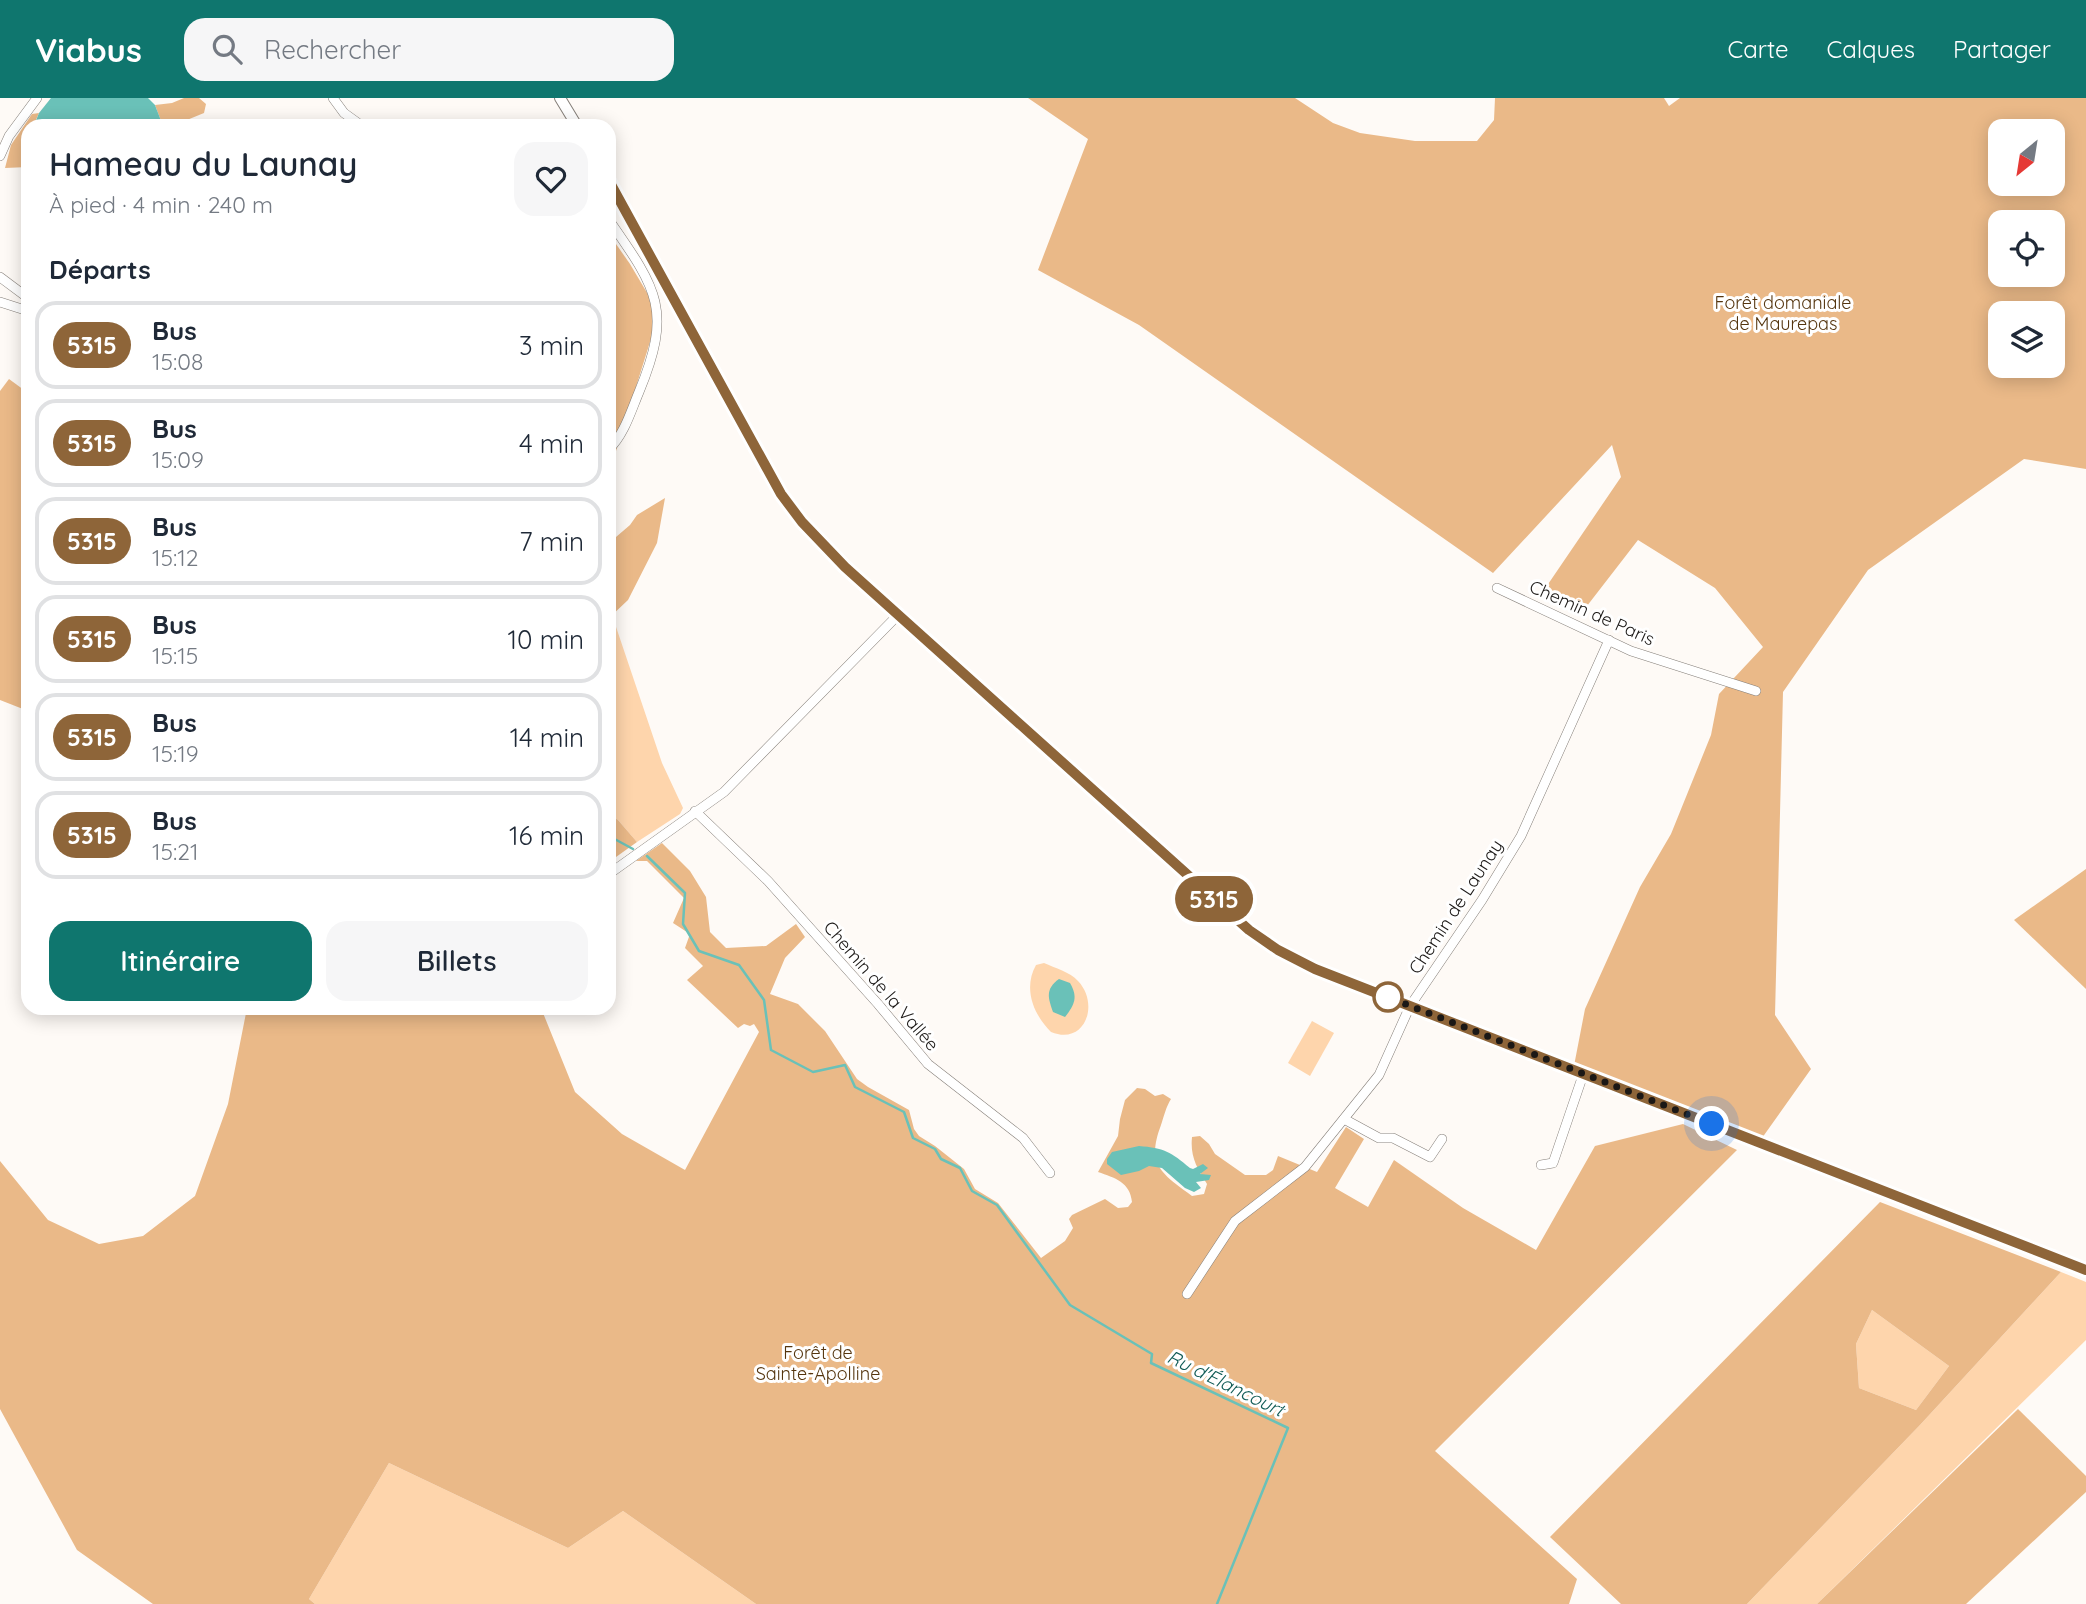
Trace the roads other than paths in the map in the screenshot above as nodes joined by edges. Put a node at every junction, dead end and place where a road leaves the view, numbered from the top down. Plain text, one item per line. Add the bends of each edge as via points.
1 (37, 98) edge
2 (333, 98) edge
3 (560, 98) edge
4 (22, 119) edge
5 (352, 119) edge
6 (573, 119) edge
7 (21, 120) edge
8 (0, 156) edge
9 (616, 194) edge
10 (616, 230) edge
11 (0, 277) edge
12 (21, 293) edge
13 (0, 302) edge
14 (21, 309) edge
15 (616, 438) edge
16 (1497, 588) dead end
17 (898, 615) junction
18 (1609, 640) junction
19 (1756, 691) dead end
20 (695, 811) junction
21 (616, 869) edge
22 (1410, 1006) junction
23 (1583, 1074) junction
24 (1344, 1119) junction
25 (1442, 1139) dead end
26 (1541, 1165) dead end
27 (1050, 1173) dead end
28 (2086, 1270) edge
29 (1186, 1294) dead end

1 - 4 street
2 - 5 street
3 - 6 street
7 - 8 street
9 - 17 street via 781,494 827,551
10 - 15 street via 653,294 659,326 649,367
11 - 12 street
13 - 14 street
16 - 18 street, Chemin de Paris
17 - 20 street via 724,792
17 - 22 street via 1249,930 1315,969
18 - 19 street, Chemin de Paris
18 - 22 street, Chemin de Launay via 1521,836
20 - 21 street
20 - 27 street, Chemin de la Vallée via 768,881 928,1065 1023,1138
22 - 23 street
22 - 24 street, Chemin de Launay via 1379,1074
23 - 26 street via 1553,1163
23 - 28 street
24 - 25 street via 1378,1138 1393,1138 1430,1157
24 - 29 street, Chemin de Launay via 1305,1167 1235,1221

